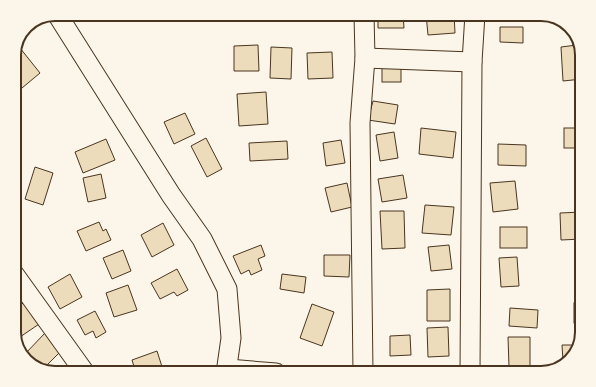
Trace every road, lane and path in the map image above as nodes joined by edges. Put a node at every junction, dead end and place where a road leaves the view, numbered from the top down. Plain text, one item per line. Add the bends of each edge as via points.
1 (61, 21) edge
2 (364, 21) edge
3 (475, 21) edge
4 (365, 58) junction
5 (472, 62) junction
6 (21, 288) edge
7 (80, 366) edge
8 (228, 366) edge
9 (363, 366) edge
10 (470, 366) edge

1 - 8 street via 171,195 202,239 227,289 231,338
2 - 4 street
3 - 5 street
4 - 5 street
4 - 9 street via 360,124
5 - 10 street
6 - 7 street

